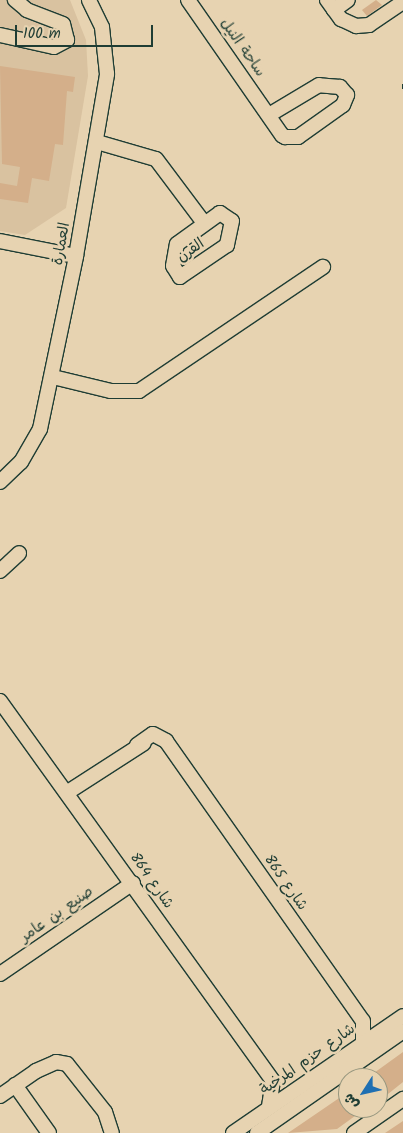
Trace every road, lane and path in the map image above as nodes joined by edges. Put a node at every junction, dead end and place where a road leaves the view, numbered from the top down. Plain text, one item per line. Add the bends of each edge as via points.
1 (15, 0) edge
2 (89, 0) edge
3 (188, 0) edge
4 (348, 0) edge
5 (403, 2) edge
6 (330, 5) edge
7 (0, 35) edge
8 (403, 84) edge
9 (402, 90) edge
10 (403, 94) edge
11 (269, 115) junction
12 (96, 142) junction
13 (204, 223) junction
14 (0, 242) edge
15 (76, 256) junction
16 (323, 267) dead end
17 (53, 377) junction
18 (0, 482) edge
19 (19, 553) dead end
20 (0, 571) edge
21 (0, 701) edge
22 (68, 792) junction
23 (132, 883) junction
24 (0, 974) edge
25 (403, 1016) edge
26 (363, 1021) junction
27 (385, 1028) junction
28 (403, 1031) edge
29 (363, 1042) junction
30 (273, 1081) junction
31 (16, 1085) junction
32 (295, 1088) junction
33 (0, 1096) edge
34 (403, 1099) edge
35 (270, 1107) junction
36 (105, 1112) junction
37 (49, 1133) edge
38 (112, 1133) edge
39 (120, 1133) edge
40 (233, 1133) edge
41 (257, 1133) edge
42 (354, 1133) edge

1 - 7 street via 27,10 63,24 67,40 54,48
2 - 12 street, العمارة via 102,27 107,52
3 - 11 street, ساحة النيل
4 - 6 street
5 - 6 street via 363,25 344,22
8 - 9 path
9 - 10 path
11 - 11 street, ساحة النيل via 285,138 294,139 343,105 347,95 340,87 319,85
12 - 13 street, القرن via 156,159
12 - 15 street, العمارة
13 - 13 street, القرن via 177,244 173,266 180,276 227,246 232,226 228,214 220,212
14 - 15 street
15 - 17 street, العمارة
16 - 17 street via 139,391 111,391
17 - 18 street, العمارة via 34,441
19 - 20 street
21 - 22 street, شارع 864
22 - 23 street, شارع 864
22 - 26 street, شارع 865 via 136,745 160,742 180,763
23 - 24 street, صنيع بن عامر
23 - 30 street, شارع 864
25 - 27 street, شارع حزم المرخية
26 - 27 street
26 - 29 street
27 - 29 street, شارع حزم المرخية
28 - 41 street, شارع حزم المرخية
29 - 32 street, شارع حزم المرخية
30 - 32 street
30 - 35 street
31 - 33 street
31 - 36 street via 55,1056 67,1056
31 - 37 street
32 - 35 street, شارع حزم المرخية
34 - 42 street
35 - 40 street, شارع حزم المرخية
36 - 38 street
36 - 39 street

